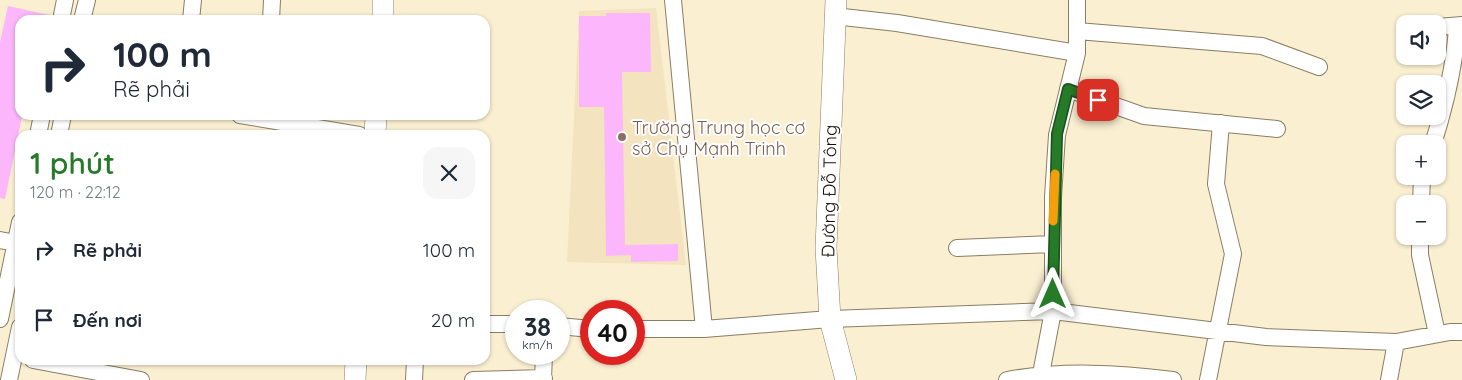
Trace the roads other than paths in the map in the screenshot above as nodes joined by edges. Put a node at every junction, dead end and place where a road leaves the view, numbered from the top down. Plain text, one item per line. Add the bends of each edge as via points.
1 (65, 0) edge
2 (86, 0) edge
3 (193, 0) edge
4 (272, 0) edge
5 (383, 0) edge
6 (673, 0) edge
7 (1077, 0) edge
8 (835, 8) edge
9 (62, 15) edge
10 (83, 15) edge
11 (192, 15) edge
12 (271, 15) edge
13 (383, 15) edge
14 (1460, 26) edge
15 (1446, 27) edge
16 (1077, 31) junction
17 (1077, 53) junction
18 (1319, 67) dead end
19 (1068, 89) junction
20 (273, 120) edge
21 (1221, 123) junction
22 (1276, 128) dead end
23 (304, 130) edge
24 (1436, 135) edge
25 (15, 230) edge
26 (8, 242) edge
27 (1053, 244) junction
28 (1420, 245) edge
29 (957, 248) dead end
30 (1053, 311) junction
31 (0, 319) edge
32 (830, 319) junction
33 (490, 324) edge
34 (505, 324) edge
35 (645, 329) edge
36 (704, 329) junction
37 (1217, 332) junction
38 (1462, 332) edge
39 (1437, 334) junction
40 (1396, 342) junction
41 (15, 363) edge
42 (60, 365) edge
43 (356, 365) edge
44 (415, 365) edge
45 (544, 365) edge
46 (1041, 374) junction
47 (1122, 377) edge
48 (543, 379) edge
49 (9, 380) edge
50 (141, 380) edge
51 (355, 380) edge
52 (414, 380) edge
53 (473, 380) edge
54 (846, 380) edge
55 (1007, 380) edge
56 (1173, 380) edge
57 (1208, 380) edge
58 (1389, 380) edge

1 - 9 street
2 - 10 street
3 - 11 street
4 - 12 street
5 - 13 main road
6 - 36 street
7 - 16 street
8 - 17 street via 897,23
8 - 32 main road, Đường Đỗ Tông via 826,248
14 - 15 street
14 - 24 street
16 - 17 street
16 - 18 street via 1262,46
17 - 19 street
19 - 21 street via 1144,116
19 - 27 street via 1057,134
20 - 23 street
21 - 22 street
21 - 37 street via 1216,184 1233,254
25 - 26 street
26 - 31 street
27 - 29 street
27 - 30 street
28 - 39 street
30 - 32 street
30 - 37 street
30 - 46 street
32 - 36 street
32 - 54 main road, Đường Đỗ Tông
33 - 34 street
35 - 36 street
37 - 40 street
37 - 57 street
38 - 39 street
39 - 40 street
40 - 58 street
41 - 49 street
42 - 50 street
43 - 51 main road
44 - 52 street
45 - 48 street
46 - 47 street
46 - 55 street
47 - 56 street
48 - 53 street

